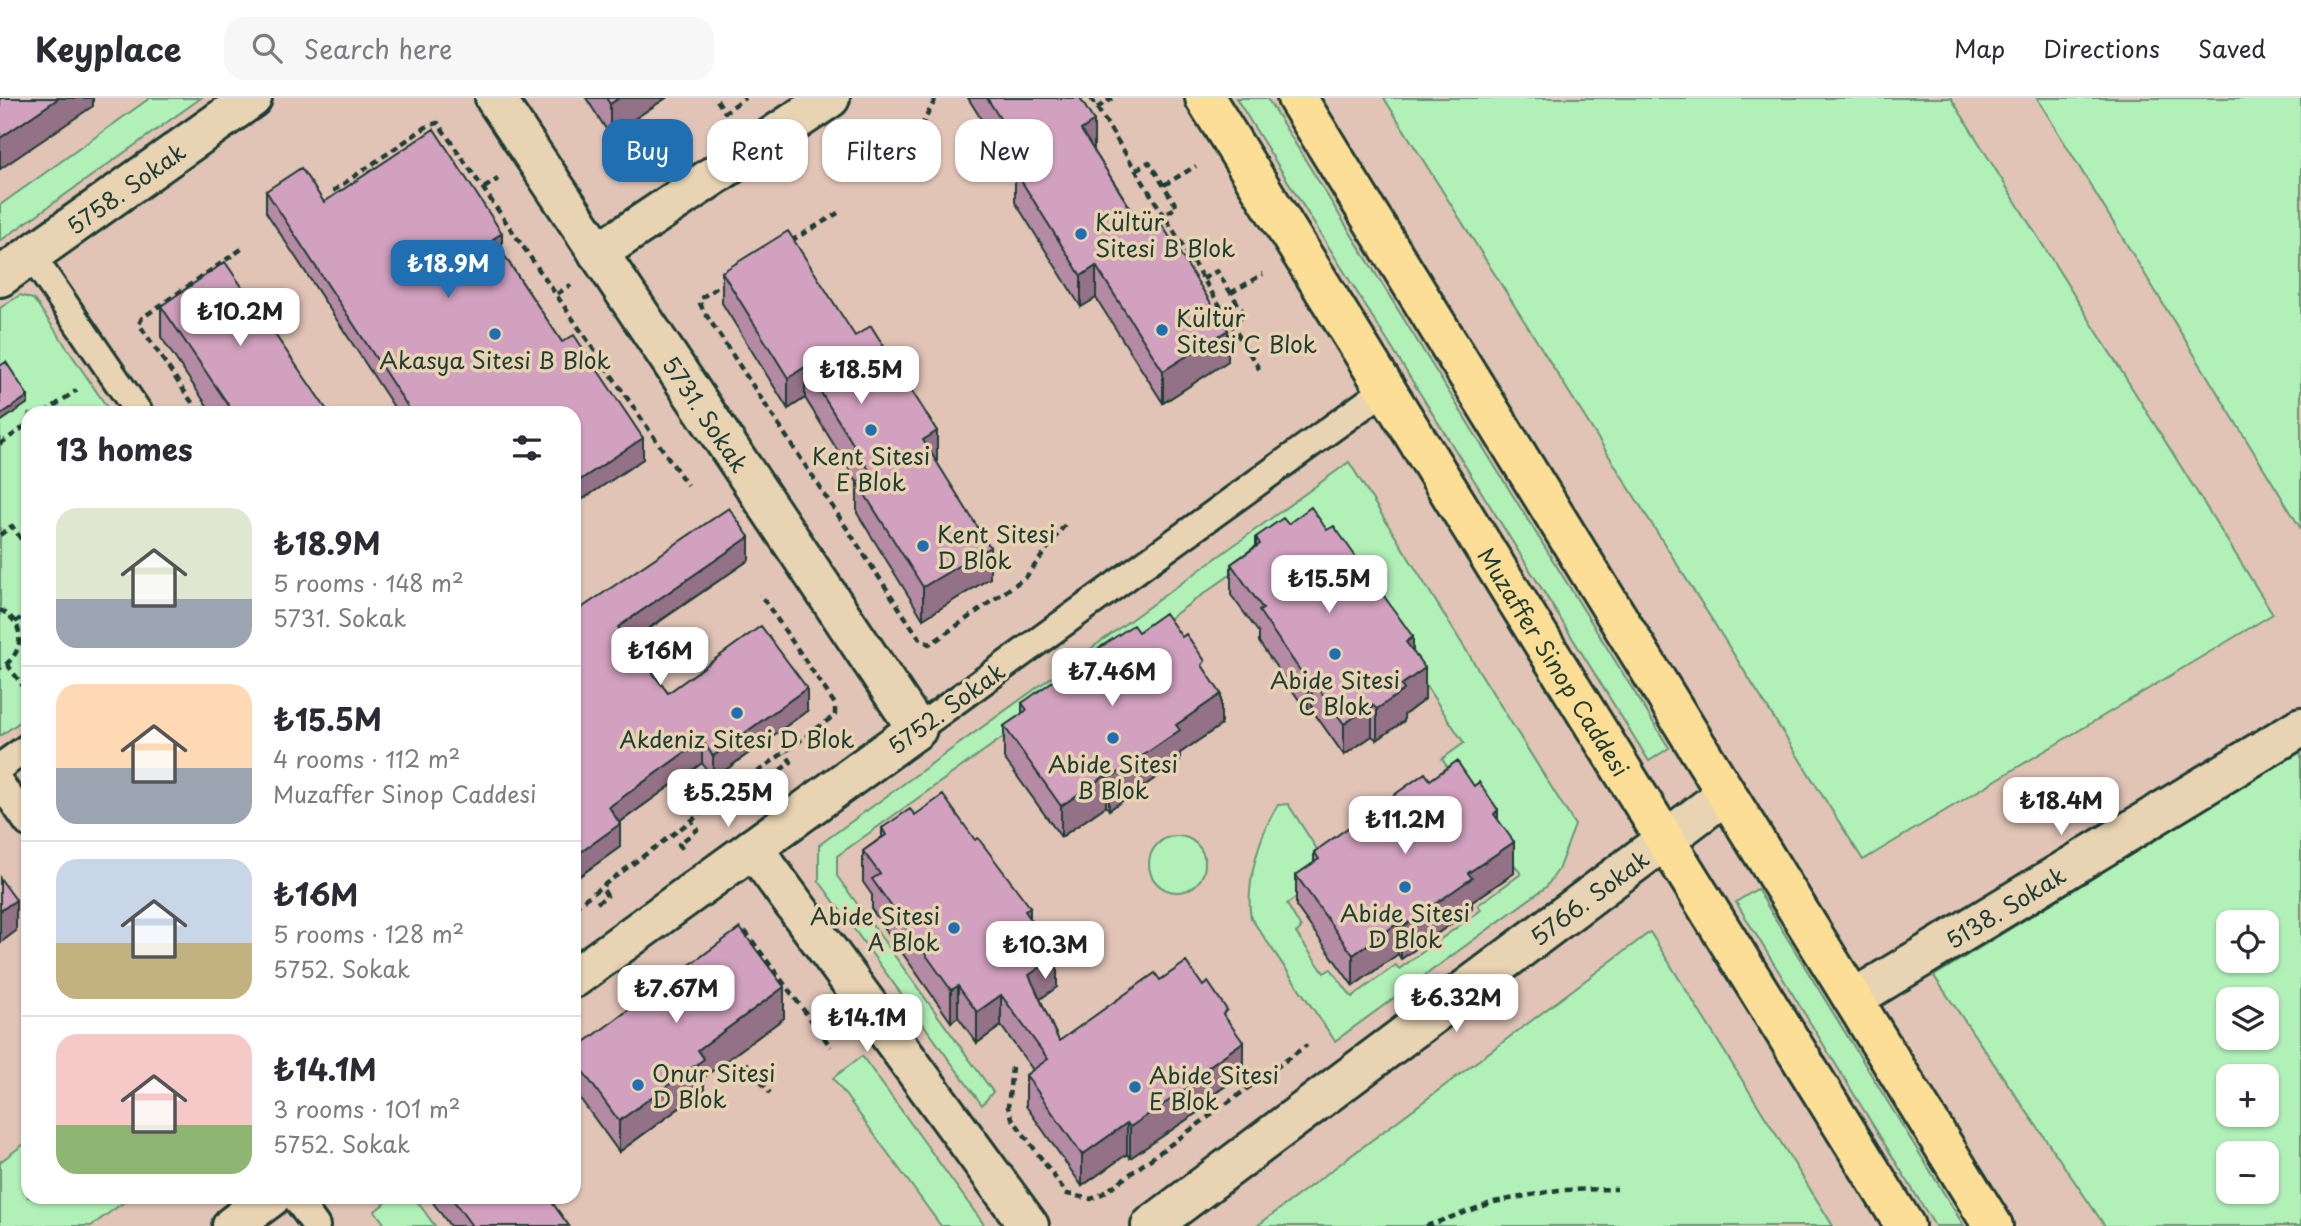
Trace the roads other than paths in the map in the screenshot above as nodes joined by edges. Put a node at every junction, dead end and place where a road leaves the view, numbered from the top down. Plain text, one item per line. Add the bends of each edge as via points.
1 (252, 98) edge
2 (495, 98) edge
3 (830, 98) edge
4 (1205, 98) edge
5 (1297, 98) edge
6 (598, 253) junction
7 (32, 255) junction
8 (0, 277) edge
9 (1386, 388) junction
10 (134, 406) edge
11 (2301, 727) edge
12 (917, 729) junction
13 (21, 752) edge
14 (0, 767) edge
15 (0, 783) edge
16 (1726, 794) junction
17 (21, 813) edge
18 (1666, 839) junction
19 (752, 848) junction
20 (581, 973) edge
21 (1853, 999) junction
22 (262, 1204) edge
23 (300, 1204) edge
24 (232, 1226) edge
25 (316, 1226) edge
26 (1029, 1226) edge
27 (1151, 1226) edge
28 (1905, 1226) edge
29 (1993, 1226) edge

1 - 7 street, 5758. Sokak
2 - 6 street, 5731. Sokak
3 - 6 street
4 - 9 main road, Muzaffer Sinop Caddesi
5 - 16 main road
6 - 12 street, 5731. Sokak
7 - 8 street, 5758. Sokak
7 - 10 lane
9 - 12 lane, 5752. Sokak
9 - 18 main road, Muzaffer Sinop Caddesi
11 - 21 street, 5138. Sokak
12 - 19 street, 5752. Sokak
13 - 14 lane
15 - 17 lane
16 - 18 street, 5766. Sokak
16 - 21 main road
18 - 27 street, 5766. Sokak
18 - 28 main road, Muzaffer Sinop Caddesi
19 - 20 street, 5752. Sokak
19 - 26 street
21 - 29 main road
22 - 24 street
23 - 25 lane

